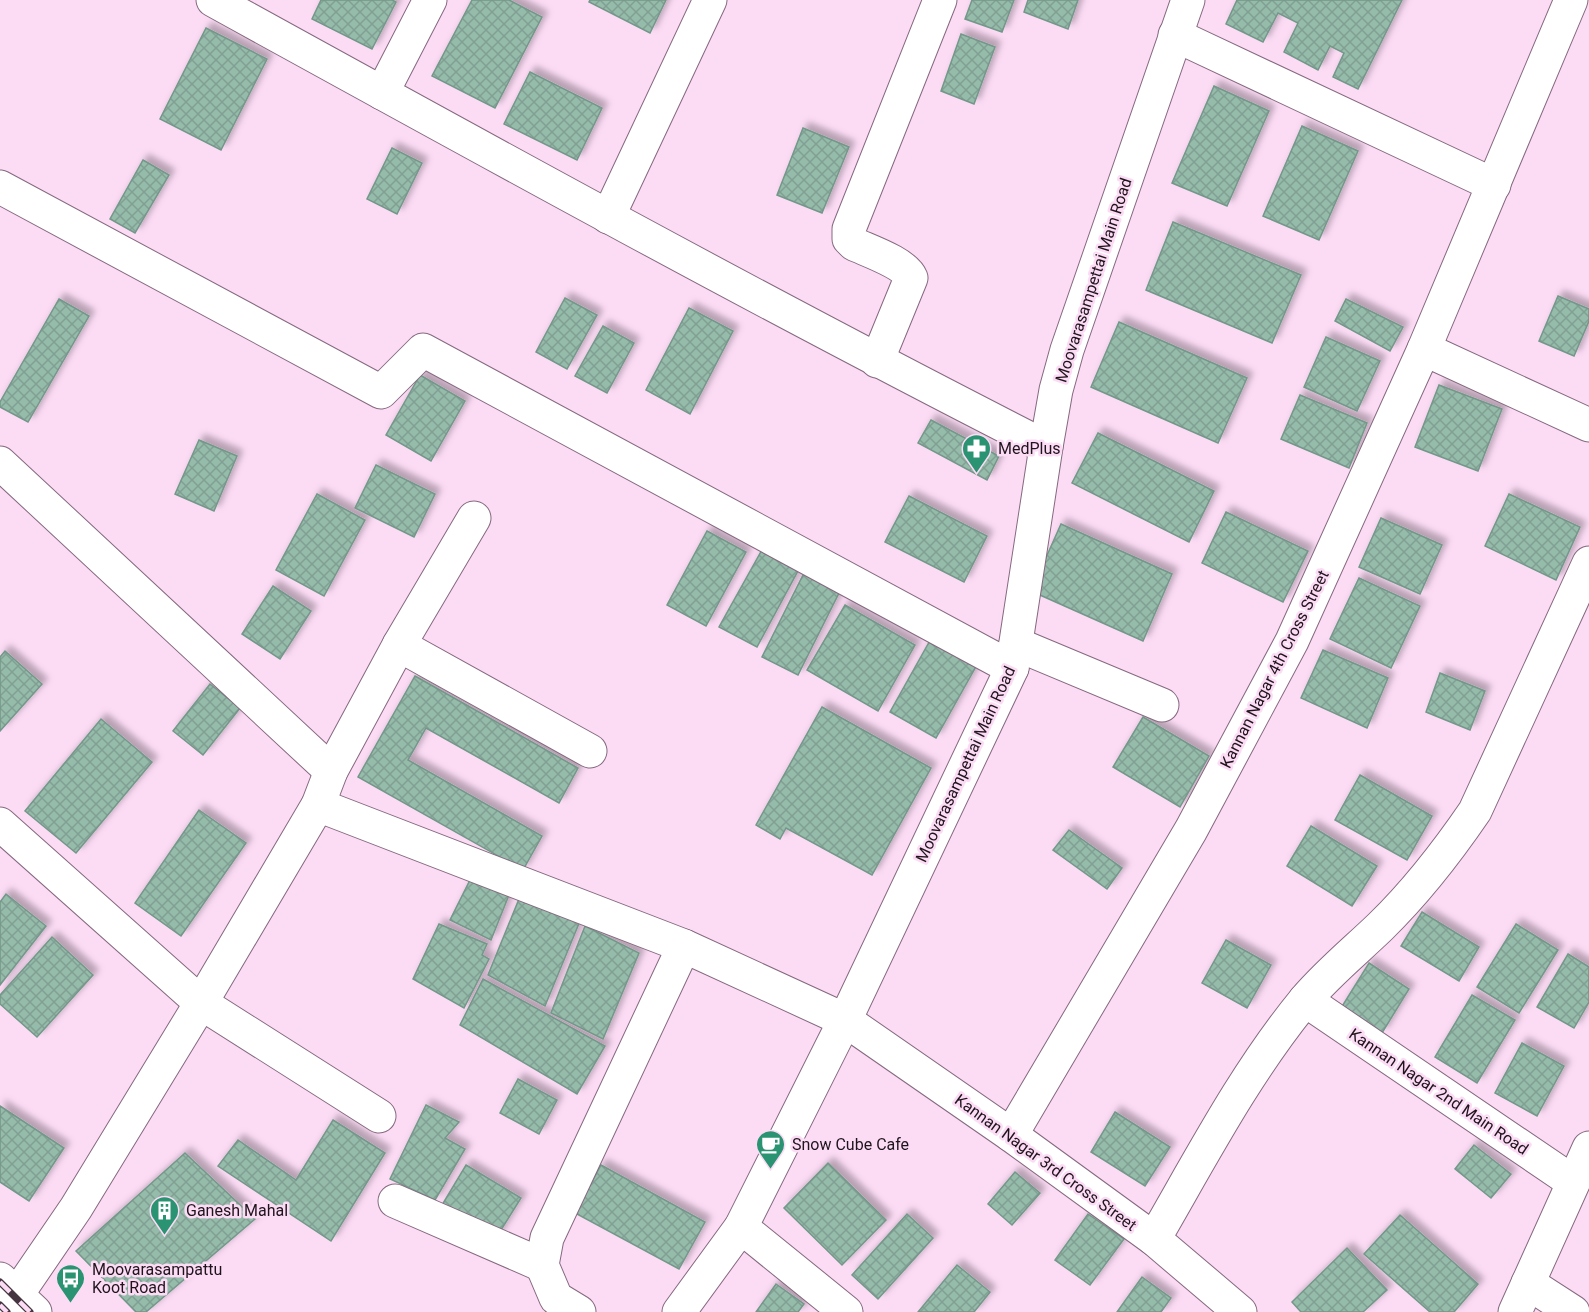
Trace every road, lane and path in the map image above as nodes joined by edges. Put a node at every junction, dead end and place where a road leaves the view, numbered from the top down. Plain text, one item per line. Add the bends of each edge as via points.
1 (213, 0) edge
2 (430, 0) edge
3 (710, 0) edge
4 (940, 0) edge
5 (1571, 0) edge
6 (1179, 11) edge
7 (382, 93) junction
8 (1494, 185) junction
9 (0, 187) edge
10 (608, 217) junction
11 (1424, 349) junction
12 (877, 361) junction
13 (1589, 425) edge
14 (1046, 447) junction
15 (0, 463) edge
16 (474, 518) dead end
17 (1589, 563) edge
18 (399, 645) junction
19 (1014, 656) junction
20 (1162, 705) dead end
21 (590, 751) dead end
22 (331, 771) junction
23 (318, 805) junction
24 (0, 824) edge
25 (684, 946) junction
26 (1305, 1000) junction
27 (201, 1004) junction
28 (845, 1020) junction
29 (379, 1116) dead end
30 (1011, 1135) junction
31 (1589, 1148) edge
32 (1574, 1182) junction
33 (395, 1201) dead end
34 (741, 1227) junction
35 (1154, 1239) junction
36 (542, 1265) junction
37 (1522, 1298) edge
38 (14, 1300) edge
39 (579, 1312) edge
40 (679, 1312) edge
41 (846, 1312) edge
42 (1240, 1312) edge
43 (1573, 1312) edge

1 - 7 street
2 - 7 street
3 - 10 street
4 - 12 street via 849,230 849,239 854,244 901,267 911,278
5 - 8 street, Kannan Nagar 4th Cross Street
6 - 8 street
6 - 14 street, Moovarasampettai Main Road via 1067,350
7 - 10 street
8 - 11 street, Kannan Nagar 4th Cross Street
9 - 19 street via 381,392 423,351
10 - 12 street
11 - 13 street
11 - 30 street, Kannan Nagar 4th Cross Street via 1292,641 1191,830
12 - 14 street
14 - 19 street, Moovarasampettai Main Road
15 - 22 street
16 - 18 street
17 - 26 street via 1475,811 1420,883
18 - 21 street
18 - 22 street
19 - 20 street
19 - 28 street, Moovarasampettai Main Road
22 - 23 street
23 - 25 street, Kannan Nagar 3rd Cross Street
23 - 27 street
24 - 27 street
25 - 28 street, Kannan Nagar 3rd Cross Street
25 - 36 street via 546,1238
26 - 32 street, Kannan Nagar 2nd Main Road
26 - 35 street via 1237,1096
27 - 29 street
27 - 38 street via 76,1208
28 - 30 street, Kannan Nagar 3rd Cross Street
28 - 34 street, Moovarasampettai Main Road
30 - 35 street, Kannan Nagar 3rd Cross Street
31 - 32 street
32 - 37 street
33 - 36 street
34 - 40 street, Moovarasampettai Main Road
34 - 41 street
35 - 42 street, Kannan Nagar 3rd Cross Street
36 - 39 street via 556,1298
37 - 43 street

